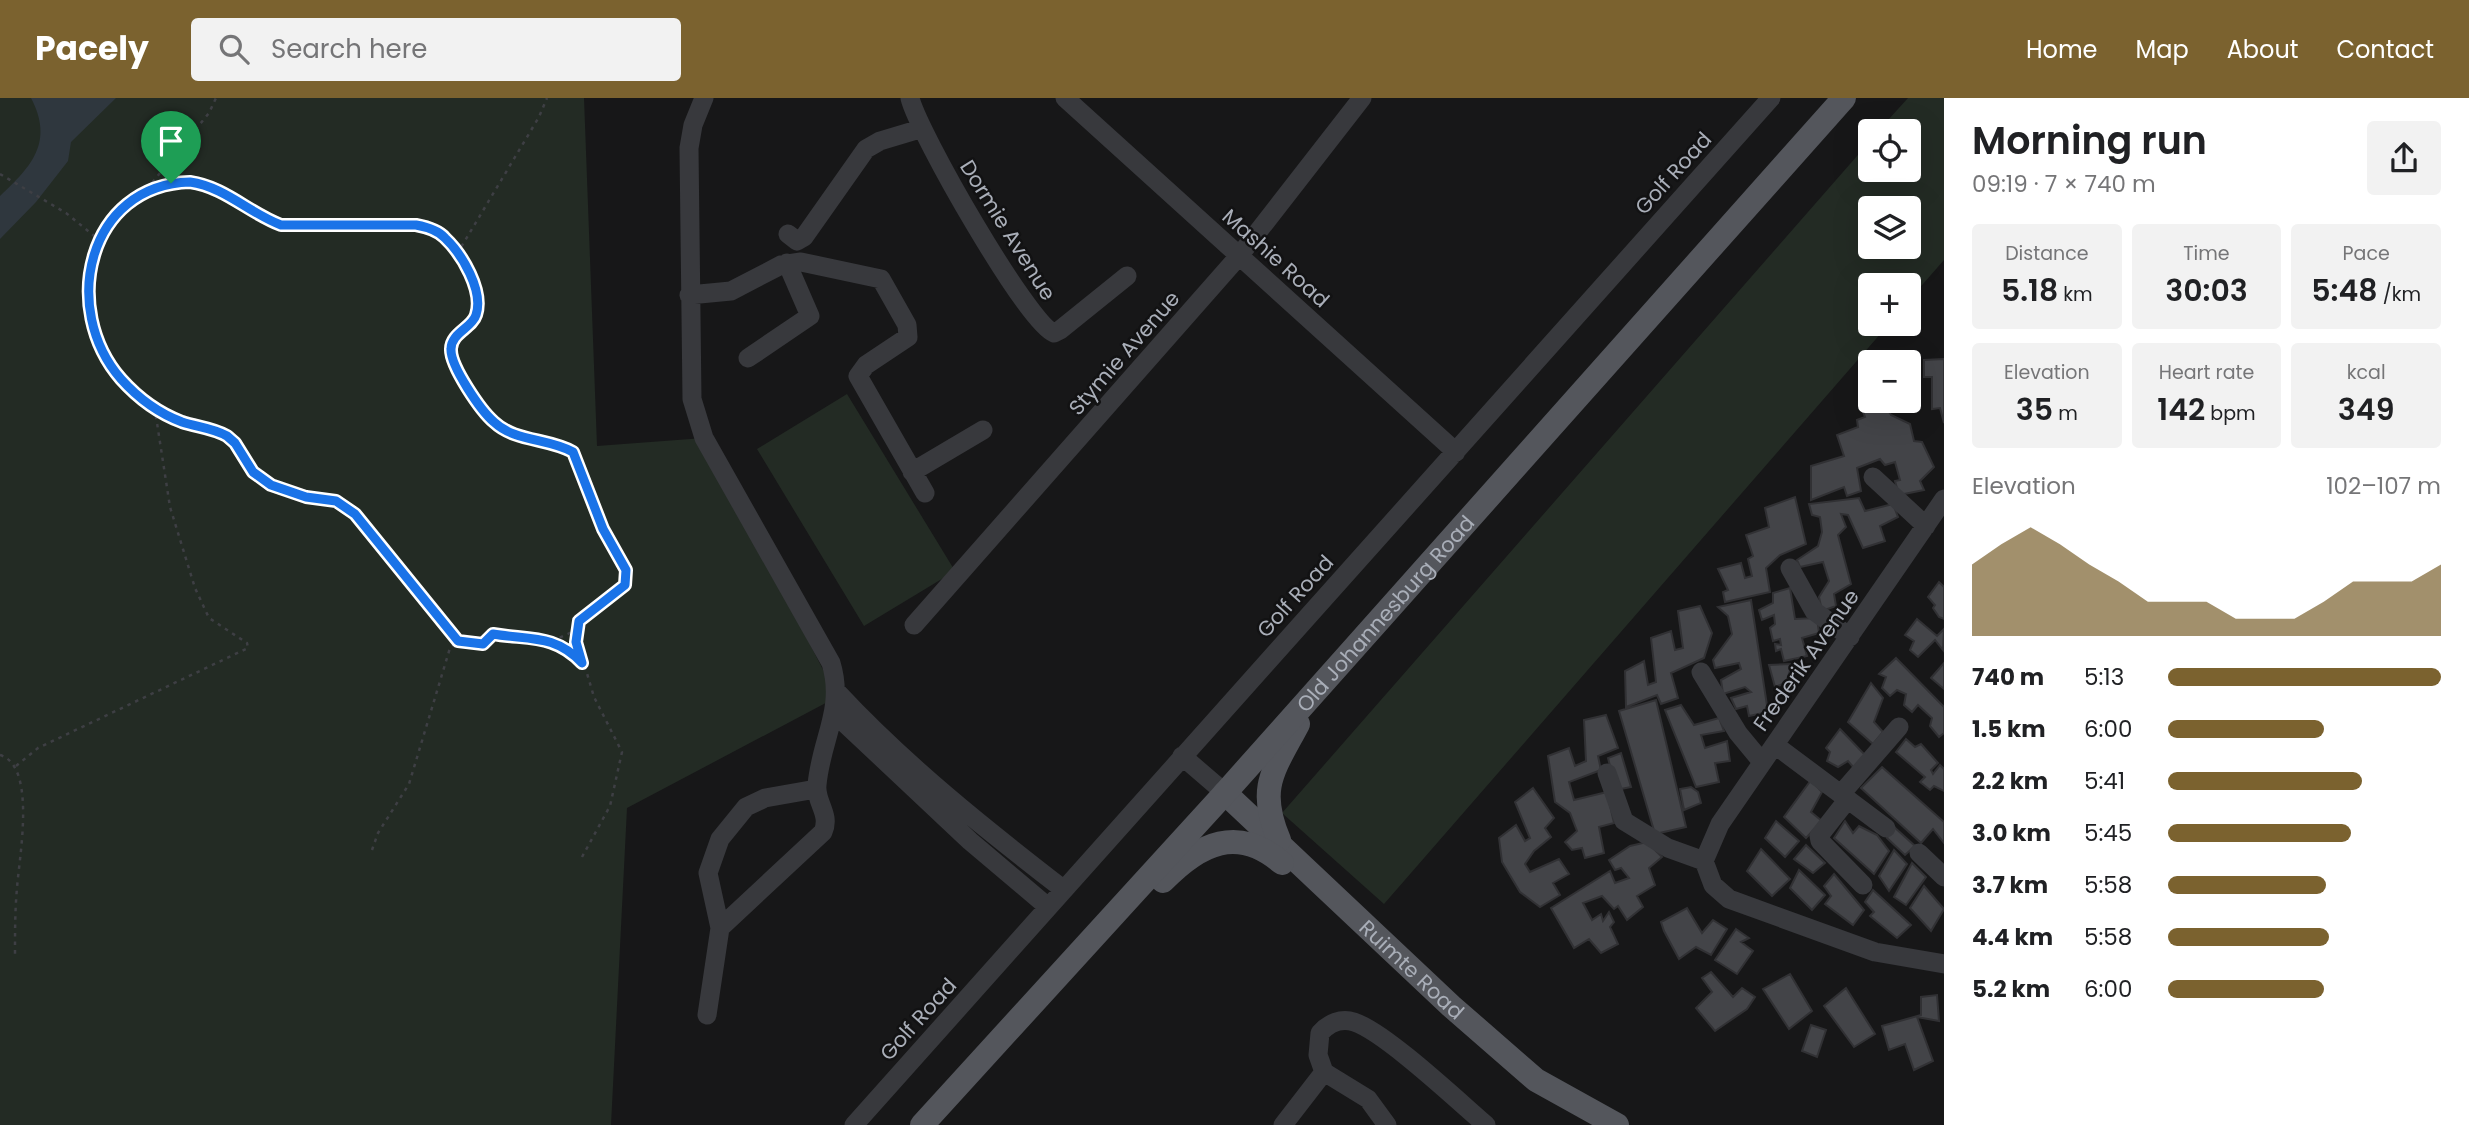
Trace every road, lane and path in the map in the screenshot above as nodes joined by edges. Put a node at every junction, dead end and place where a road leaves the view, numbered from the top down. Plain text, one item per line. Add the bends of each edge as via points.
1 (216, 98) edge
2 (547, 98) edge
3 (704, 98) edge
4 (910, 98) edge
5 (1065, 98) edge
6 (1771, 98) edge
7 (1844, 98) edge
8 (1357, 99) edge
9 (920, 129) junction
10 (0, 174) edge
11 (147, 189) junction
12 (788, 234) dead end
13 (98, 239) junction
14 (457, 254) junction
15 (1239, 256) junction
16 (787, 263) junction
17 (1127, 276) dead end
18 (689, 295) junction
19 (748, 358) dead end
20 (155, 409) junction
21 (983, 430) dead end
22 (1456, 452) junction
23 (912, 472) junction
24 (1873, 477) dead end
25 (925, 494) dead end
26 (1942, 505) edge
27 (1926, 526) junction
28 (1790, 568) dead end
29 (579, 621) junction
30 (914, 625) dead end
31 (1850, 637) junction
32 (458, 641) junction
33 (552, 641) junction
34 (582, 663) junction
35 (1701, 672) dead end
36 (837, 692) junction
37 (1314, 692) junction
38 (835, 714) junction
39 (1899, 727) dead end
40 (1775, 744) junction
41 (0, 754) edge
42 (1182, 756) junction
43 (1762, 762) junction
44 (16, 766) junction
45 (1607, 773) dead end
46 (816, 789) junction
47 (1225, 793) junction
48 (1845, 797) junction
49 (1886, 828) dead end
50 (1281, 846) junction
51 (372, 850) dead end
52 (1919, 853) dead end
53 (1706, 854) junction
54 (582, 857) dead end
55 (1944, 877) edge
56 (1863, 885) dead end
57 (1063, 889) junction
58 (1048, 907) junction
59 (720, 928) junction
60 (1085, 946) junction
61 (15, 954) dead end
62 (1944, 964) edge
63 (1421, 977) junction
64 (707, 1015) dead end
65 (1324, 1072) junction
66 (854, 1125) edge
67 (922, 1125) edge
68 (1283, 1125) edge
69 (1387, 1125) edge
70 (1486, 1125) edge
71 (1617, 1125) edge

1 - 11 path
2 - 14 path
3 - 18 street via 689,148
4 - 9 street, Dormie Avenue
5 - 15 street, Mashie Road
6 - 22 street, Golf Road
7 - 37 main road, Old Johannesburg Road
8 - 15 street, Stymie Avenue
9 - 12 street via 866,149 804,237 797,241
9 - 17 street, Dormie Avenue via 1022,297 1048,331 1060,330
10 - 13 path via 87,227
11 - 13 path via 117,212
11 - 14 path via 171,183 208,185 281,225 432,228
13 - 20 path via 89,294 94,325 113,369
14 - 29 path via 478,303 476,317 450,348 454,364 480,406 503,430 573,452 603,529 626,570 625,585
15 - 22 street, Mashie Road
15 - 30 street, Stymie Avenue
16 - 18 street via 731,291
16 - 19 street via 810,316
16 - 23 street via 873,275 886,284 907,325 908,337 866,365 858,376
18 - 36 street via 692,399 704,438 831,663
20 - 32 path via 227,436 253,472 271,485 345,505
20 - 44 path via 170,507 195,588 209,618 248,648 38,748
21 - 23 street
22 - 42 street, Golf Road
23 - 25 street
24 - 27 street
26 - 27 street, Frederik Avenue
27 - 31 street, Frederik Avenue
28 - 31 street via 1814,611
29 - 33 path
29 - 34 path via 576,642
31 - 40 street, Frederik Avenue
32 - 33 path via 483,644 493,634
32 - 51 path via 450,648 409,784
33 - 34 path
34 - 54 path via 622,752 610,806
35 - 43 street via 1738,733
36 - 38 street
36 - 57 street via 933,782
37 - 47 main road, Old Johannesburg Road
37 - 50 main road via 1266,795
38 - 46 street
38 - 58 street
39 - 48 street
40 - 43 street, Frederik Avenue
40 - 48 street
41 - 44 path
42 - 47 street
42 - 57 street, Golf Road
43 - 53 street, Frederik Avenue
44 - 61 path via 24,834
45 - 53 street via 1624,821 1668,848
46 - 59 street via 827,820 823,832
46 - 59 street via 765,798 746,807 725,829 708,873
47 - 50 main road, Ruimte Road
47 - 60 main road, Old Johannesburg Road
48 - 49 street
48 - 56 street via 1820,841
50 - 63 main road, Ruimte Road
52 - 55 street
53 - 62 street via 1713,885 1729,899 1875,952
57 - 58 street, Golf Road
58 - 66 street, Golf Road
59 - 64 street
60 - 63 main road via 1127,916 1191,856 1232,841 1269,852 1360,932
60 - 67 main road, Old Johannesburg Road
63 - 71 main road, Ruimte Road via 1536,1080
65 - 68 street
65 - 69 street via 1371,1102
65 - 70 street via 1317,1041 1320,1032 1345,1020 1356,1023 1385,1041

